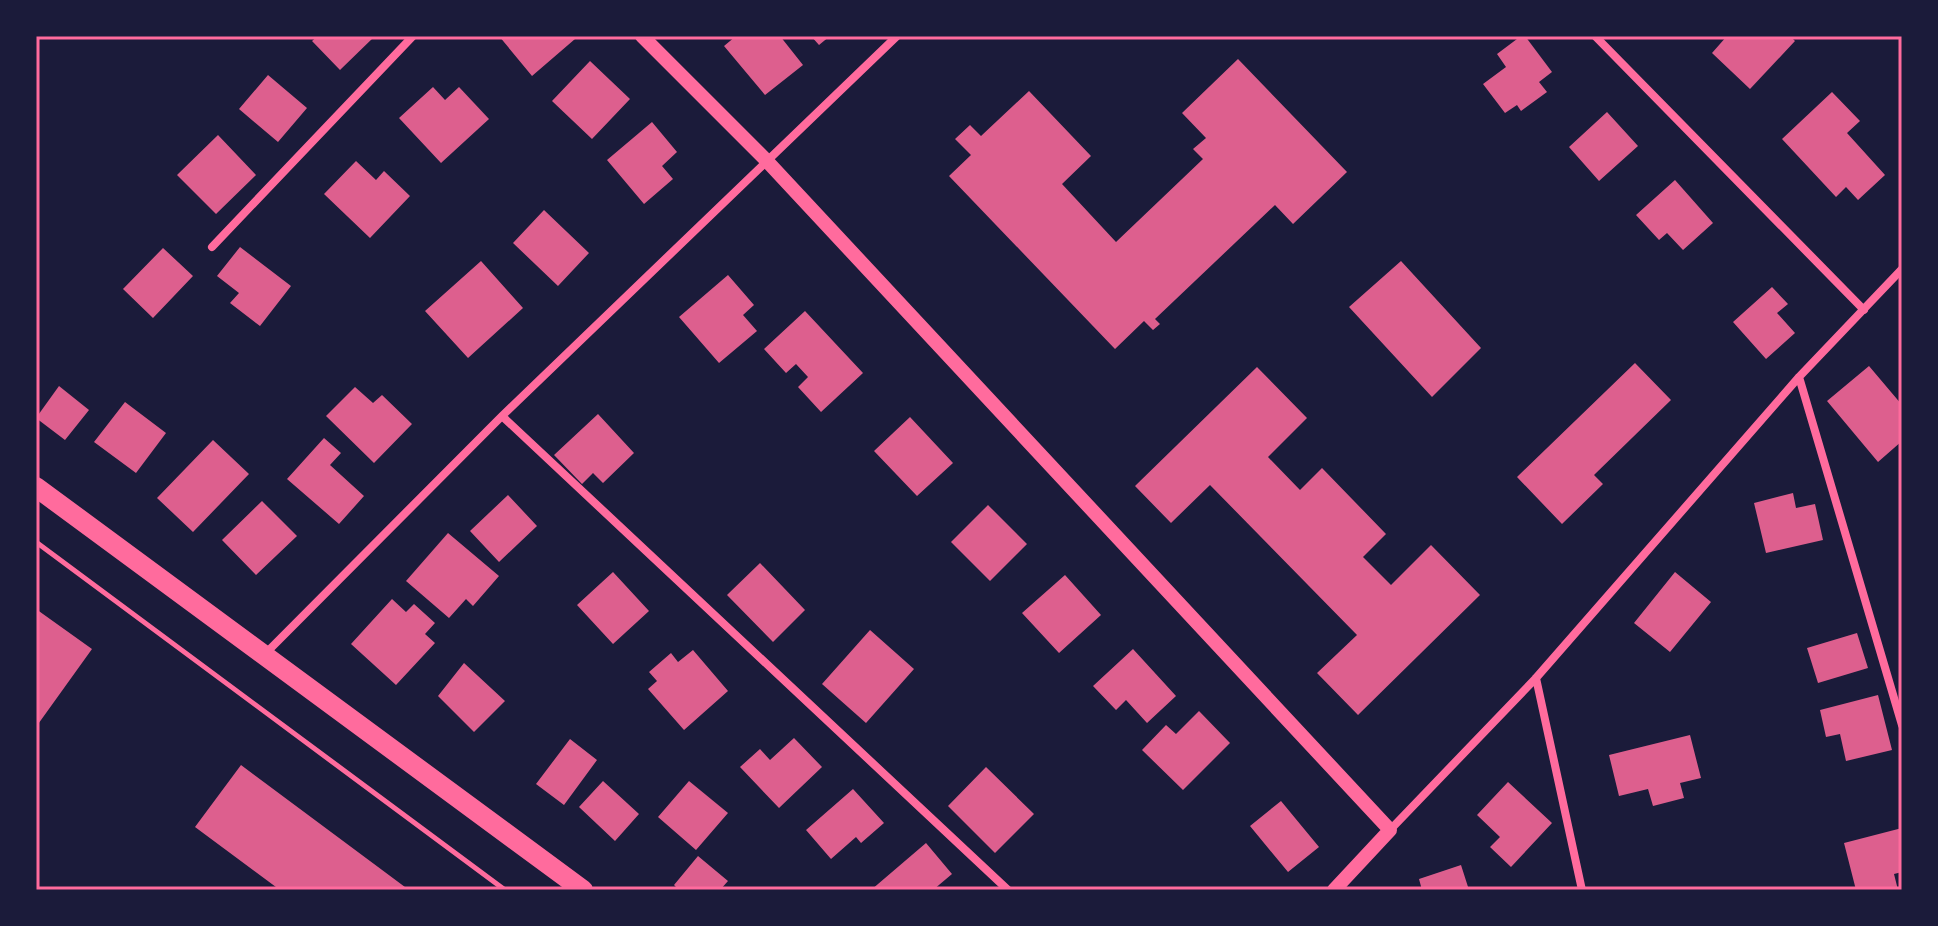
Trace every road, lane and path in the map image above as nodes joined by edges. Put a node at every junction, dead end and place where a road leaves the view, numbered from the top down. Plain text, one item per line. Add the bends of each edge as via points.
1 (413, 36) edge
2 (642, 36) edge
3 (897, 36) edge
4 (1595, 36) edge
5 (766, 160) junction
6 (212, 247) dead end
7 (1902, 269) edge
8 (1864, 310) junction
9 (1799, 377) junction
10 (502, 416) junction
11 (36, 487) edge
12 (36, 542) edge
13 (266, 653) junction
14 (1536, 678) junction
15 (1902, 725) edge
16 (1390, 830) junction
17 (505, 890) edge
18 (583, 890) edge
19 (1008, 890) edge
20 (1334, 890) edge
21 (1582, 890) edge

1 - 6 street
2 - 5 street
3 - 5 street
4 - 8 street
5 - 10 street
5 - 16 street
7 - 8 street
8 - 9 street
9 - 14 street
9 - 15 street
10 - 13 street
10 - 19 street
11 - 13 main road
12 - 17 path
13 - 18 main road
14 - 16 street
14 - 21 street
16 - 20 street

